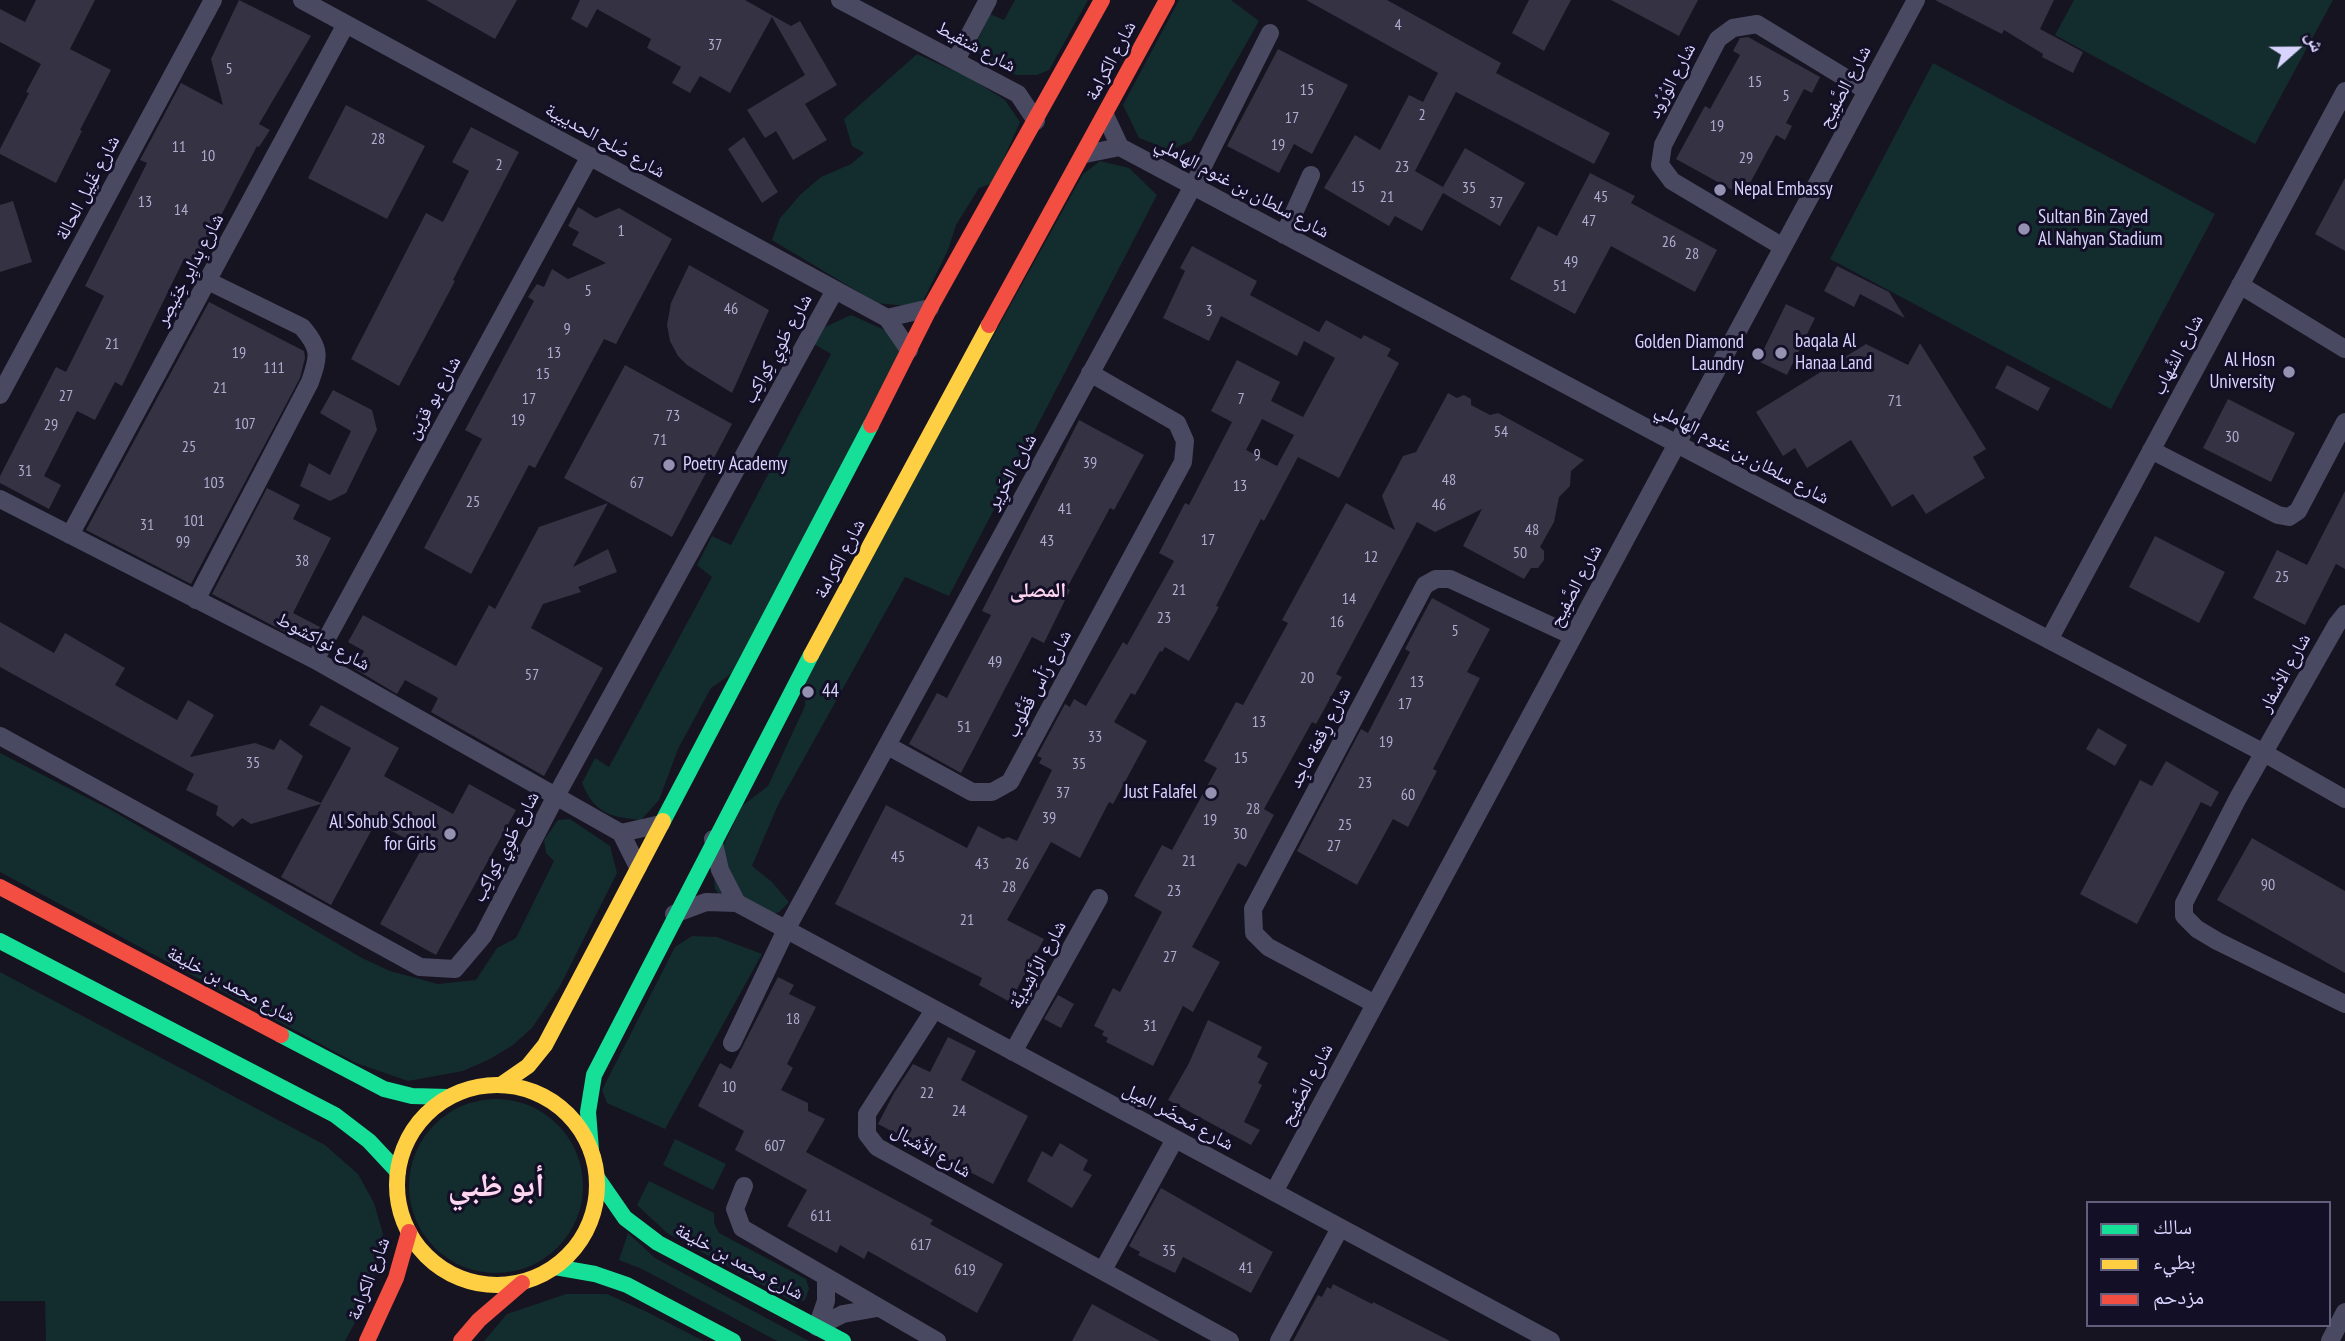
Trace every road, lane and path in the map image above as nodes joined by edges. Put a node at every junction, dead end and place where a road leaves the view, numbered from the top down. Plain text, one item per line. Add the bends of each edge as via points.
1 (214, 0) edge
2 (302, 0) edge
3 (840, 0) edge
4 (988, 0) edge
5 (1102, 0) edge
6 (1167, 0) edge
7 (1916, 0) edge
8 (330, 7) edge
9 (346, 24) junction
10 (1270, 33) dead end
11 (956, 60) junction
12 (1055, 88) junction
13 (1867, 91) junction
14 (2345, 91) edge
15 (1018, 93) junction
16 (2340, 114) edge
17 (1106, 117) junction
18 (1037, 121) junction
19 (1120, 147) junction
20 (1085, 154) junction
21 (590, 156) junction
22 (1311, 175) dead end
23 (1193, 186) junction
24 (1284, 235) junction
25 (1783, 247) junction
26 (208, 281) junction
27 (2240, 285) junction
28 (835, 290) junction
29 (930, 308) junction
30 (887, 318) junction
31 (2345, 349) edge
32 (909, 350) junction
33 (1090, 373) junction
34 (0, 395) edge
35 (2345, 422) edge
36 (1677, 444) junction
37 (2151, 450) junction
38 (0, 499) edge
39 (70, 535) junction
40 (196, 600) junction
41 (2345, 614) edge
42 (1573, 636) junction
43 (2049, 640) junction
44 (315, 660) junction
45 (0, 736) edge
46 (888, 746) junction
47 (2264, 753) junction
48 (556, 796) junction
49 (2345, 799) edge
50 (661, 824) junction
51 (621, 833) junction
52 (713, 839) junction
53 (638, 867) junction
54 (0, 887) edge
55 (1099, 898) dead end
56 (737, 903) junction
57 (674, 914) junction
58 (786, 930) junction
59 (0, 941) edge
60 (1375, 1004) junction
61 (2345, 1004) edge
62 (934, 1010) junction
63 (732, 1043) dead end
64 (1013, 1052) junction
65 (502, 1084) junction
66 (448, 1097) junction
67 (1175, 1139) junction
68 (591, 1150) junction
69 (398, 1172) junction
70 (598, 1178) junction
71 (744, 1186) dead end
72 (1273, 1192) junction
73 (1340, 1228) junction
74 (409, 1232) junction
75 (555, 1268) junction
76 (1103, 1270) junction
77 (826, 1278) junction
78 (522, 1283) junction
79 (877, 1308) junction
80 (2345, 1312) edge
81 (817, 1327) junction
82 (367, 1341) edge
83 (461, 1341) edge
84 (733, 1341) edge
85 (843, 1341) edge
86 (937, 1341) edge
87 (1230, 1341) edge
88 (1279, 1341) edge
89 (1551, 1341) edge
90 (2329, 1341) edge

1 - 34 street, شارع غَلِيل الحالة
2 - 8 street, شارع صُلح الحديبية
3 - 11 street, شارع شنقيط
4 - 11 street
5 - 12 main road, شارع الكرامة
6 - 17 main road, شارع الكرامة
7 - 13 street, شارع الصَّفِيح
8 - 9 street, شارع صُلح الحديبية
9 - 21 street, شارع صُلح الحديبية
9 - 26 street, شارع بِدايِر خِنَيصِر
10 - 23 street, شارع الحَرِير
11 - 15 street, شارع شنقيط
12 - 15 street, شارع شنقيط
12 - 18 main road, شارع الكرامة
13 - 25 street, شارع الصَّفِيح
13 - 25 street, شارع الوُرُود via 1757,24 1733,28 1718,39 1662,145 1660,165 1672,181
14 - 16 street, شارع الشِّهاب
15 - 18 street, شارع شنقيط
16 - 27 street, شارع الشِّهاب
17 - 19 street
17 - 20 main road, شارع الكرامة
18 - 29 main road, شارع الكرامة
19 - 20 street
19 - 23 street, شارع سلطان بن غنوم الهاملي
20 - 52 main road, شارع الكرامة
21 - 28 street, شارع صُلح الحديبية
21 - 44 street, شارع بو قرَين
22 - 24 street
23 - 24 street, شارع سلطان بن غنوم الهاملي
23 - 33 street, شارع الحَرِير
24 - 36 street, شارع سلطان بن غنوم الهاملي
25 - 36 street, شارع الصَّفِيح
26 - 39 street, شارع بِدايِر خِنَيصِر
26 - 40 street via 302,327 312,338 318,357 310,382
27 - 31 street
27 - 37 street, شارع الشِّهاب
28 - 30 street, شارع صُلح الحديبية
28 - 48 street, شارع طَوِي كِواكِب
29 - 30 street
29 - 32 main road, شارع الكرامة
30 - 32 street, شارع صُلح الحديبية
32 - 50 main road, شارع الكرامة
33 - 46 street, شارع الحَرِير
33 - 46 street, شارع رَأس قَطُّوب via 1177,423 1185,441 1183,462 1010,782 992,792 972,792
35 - 37 street via 2298,511 2289,516 2277,515
36 - 42 street, شارع الصَّفِيح
36 - 43 street, شارع سلطان بن غنوم الهاملي
37 - 43 street, شارع الشِّهاب
38 - 39 street, شارع نواكشوط
39 - 40 street, شارع نواكشوط
40 - 44 street, شارع نواكشوط
41 - 47 street, شارع الأسفار
42 - 60 street, شارع الصَّفِيح
42 - 60 street, شارع رِقعة ماجِد via 1450,579 1425,585 1253,909 1254,933 1268,947
43 - 47 street, شارع سلطان بن غنوم الهاملي
44 - 48 street, شارع نواكشوط
45 - 48 street, شارع طَوِي كِواكِب via 419,967 454,968 483,936
46 - 58 street, شارع الحَرِير
47 - 49 street, شارع سلطان بن غنوم الهاملي
47 - 61 street, شارع الأسفار via 2184,902 2184,916 2217,941
48 - 51 street, شارع نواكشوط
50 - 51 street
50 - 53 main road, شارع الكرامة
51 - 53 street
52 - 56 street via 720,870
52 - 57 main road, شارع الكرامة
53 - 65 main road, شارع الكرامة via 545,1045 528,1066
54 - 66 main road, شارع محمد بن خليفة via 358,1077 412,1096
55 - 64 street, شارع الرَّاشِدِيَّة
56 - 57 street, شارع مَحضَر المِيل via 706,902
56 - 58 street, شارع مَحضَر المِيل
57 - 68 main road, شارع الكرامة via 594,1075 587,1121
58 - 62 street, شارع مَحضَر المِيل
58 - 63 street
59 - 69 main road via 335,1115 360,1131
60 - 72 street, شارع الصَّفِيح
62 - 64 street, شارع مَحضَر المِيل
62 - 76 street, شارع الأشبال via 867,1114 867,1135 877,1147
64 - 67 street, شارع مَحضَر المِيل
65 - 66 main road via 474,1087
65 - 68 main road via 531,1090 556,1104 578,1124
66 - 69 main road via 424,1116 406,1142
67 - 72 street, شارع مَحضَر المِيل
67 - 76 street
68 - 70 main road
69 - 74 main road via 399,1203
70 - 75 main road via 594,1213 580,1243
70 - 81 main road, شارع محمد بن خليفة via 625,1218 658,1243
71 - 77 street via 735,1209 742,1228
72 - 73 street, شارع مَحضَر المِيل
73 - 88 street
73 - 89 street, شارع مَحضَر المِيل
74 - 78 main road via 429,1259 457,1277 489,1285
74 - 82 main road, شارع الكرامة via 396,1278
75 - 78 main road
75 - 84 main road via 627,1285
76 - 87 street, شارع الأشبال
77 - 79 street
77 - 81 street via 826,1301
78 - 83 main road
79 - 81 street via 843,1314
79 - 86 street
80 - 90 street
81 - 85 main road, شارع محمد بن خليفة

